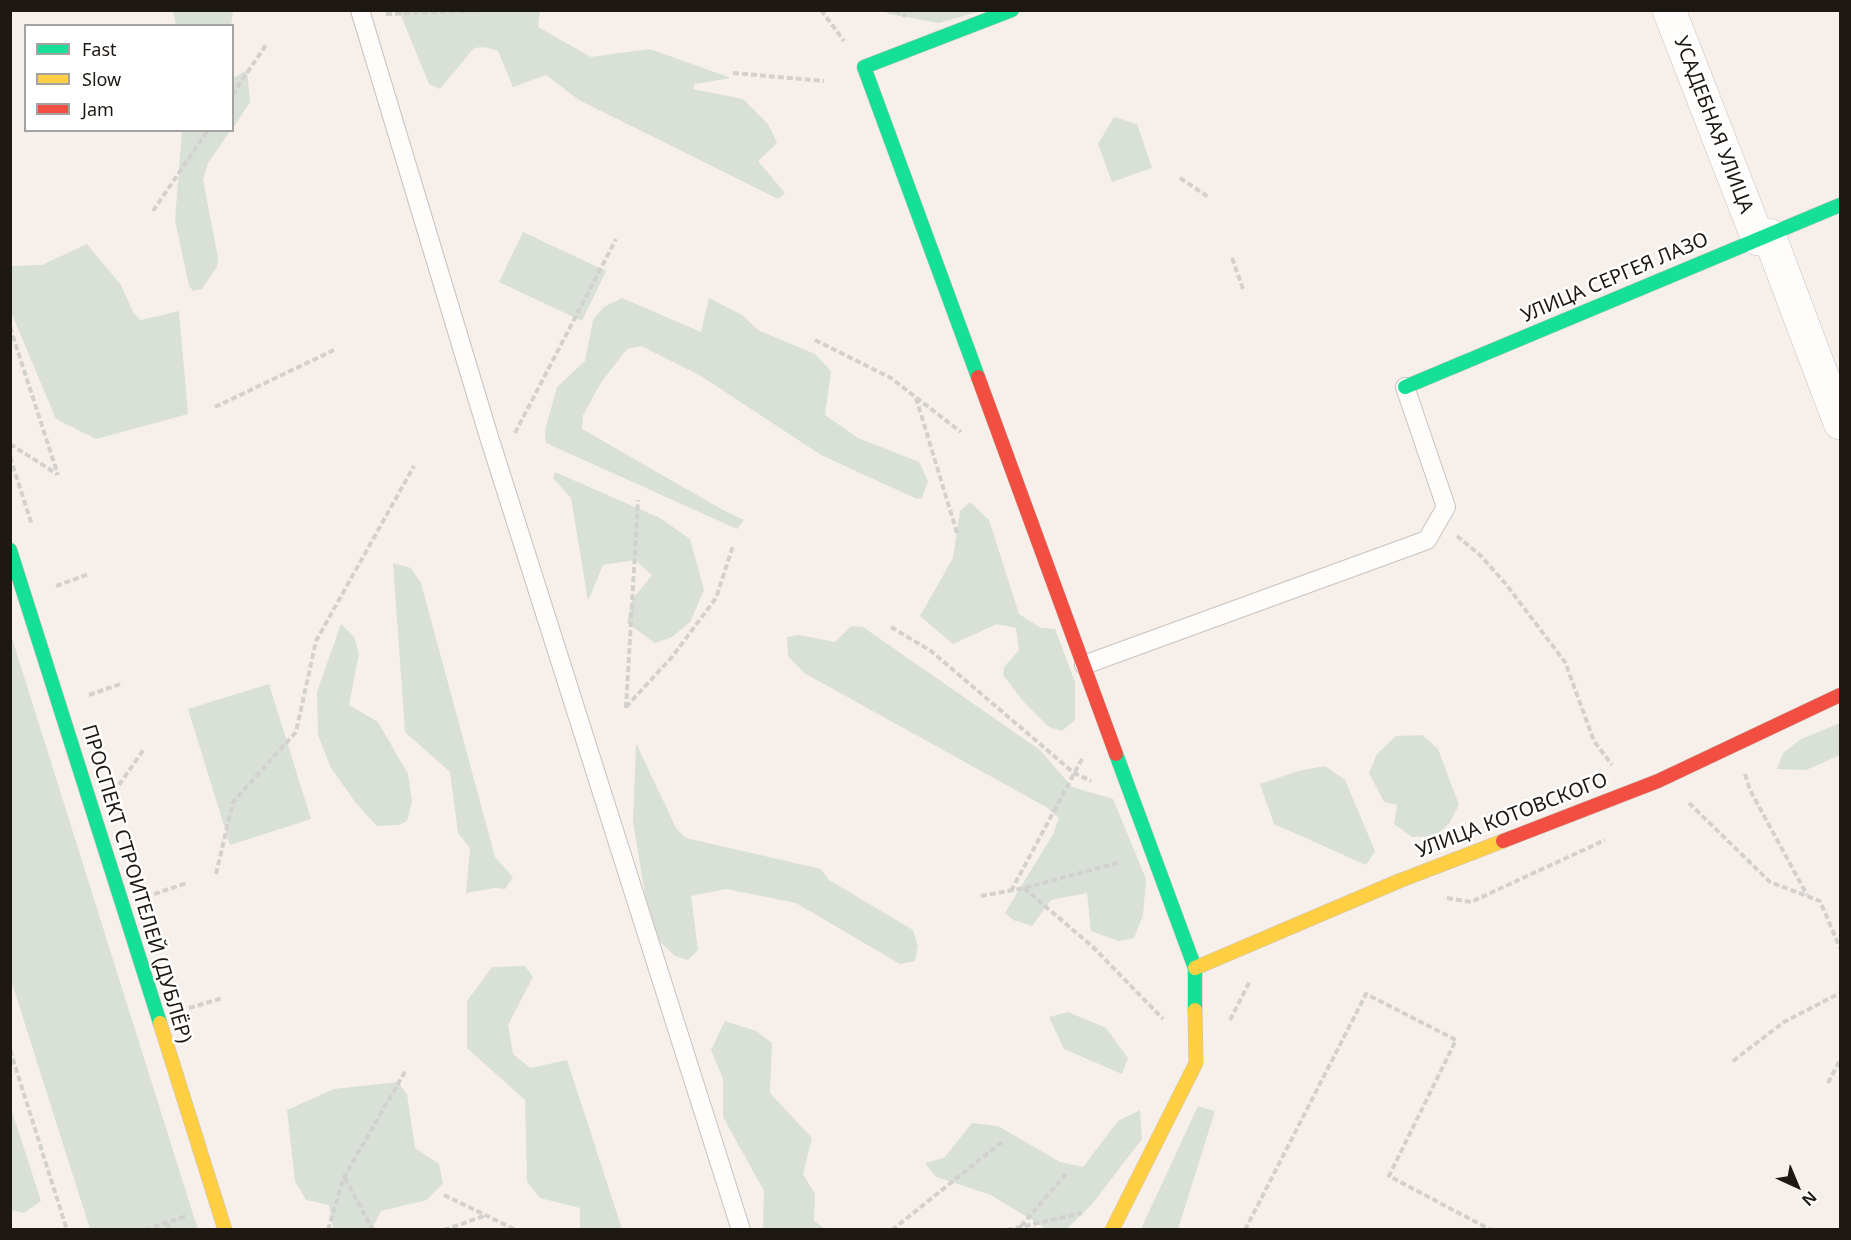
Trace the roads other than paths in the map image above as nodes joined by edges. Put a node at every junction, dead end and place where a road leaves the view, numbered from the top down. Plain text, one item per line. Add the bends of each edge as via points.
1 (1012, 10) edge
2 (1669, 10) edge
3 (361, 14) edge
4 (1840, 205) edge
5 (1764, 237) junction
6 (1405, 387) joint
7 (1840, 423) edge
8 (10, 550) edge
9 (1084, 665) junction
10 (1840, 695) edge
11 (1196, 968) junction
12 (225, 1230) edge
13 (741, 1230) edge
14 (1112, 1230) edge

1 - 9 street via 864,68
2 - 5 street, УСАДЕБНАЯ УЛИЦА
3 - 13 lane via 489,437
4 - 5 street, УЛИЦА СЕРГЕЯ ЛАЗО
5 - 6 street, УЛИЦА СЕРГЕЯ ЛАЗО
5 - 7 street, УСАДЕБНАЯ УЛИЦА
6 - 9 lane via 1446,507 1427,540
8 - 12 street, ПРОСПЕКТ СТРОИТЕЛЕЙ (ДУБЛЁР)
9 - 11 street
10 - 11 street, УЛИЦА КОТОВСКОГО via 1658,781 1399,881
11 - 14 street via 1196,1063

